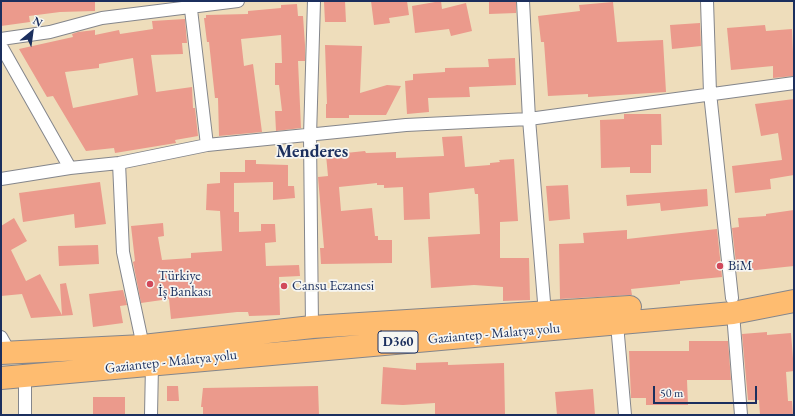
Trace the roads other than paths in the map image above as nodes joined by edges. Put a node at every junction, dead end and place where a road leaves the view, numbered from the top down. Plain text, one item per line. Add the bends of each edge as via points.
1 (238, 1) edge
2 (314, 1) edge
3 (523, 1) edge
4 (706, 1) edge
5 (190, 3) edge
6 (1, 39) edge
7 (1, 46) edge
8 (794, 83) edge
9 (710, 93) junction
10 (530, 119) junction
11 (310, 136) junction
12 (207, 145) junction
13 (120, 163) junction
14 (70, 168) junction
15 (1, 179) edge
16 (794, 286) edge
17 (794, 301) edge
18 (732, 306) junction
19 (545, 314) junction
20 (617, 324) junction
21 (312, 327) junction
22 (4, 348) edge
23 (147, 355) junction
24 (25, 376) junction
25 (1, 378) edge
26 (25, 415) edge
27 (151, 415) edge
28 (625, 415) edge
29 (741, 415) edge

1 - 5 street
2 - 11 street
3 - 10 street
4 - 9 street
5 - 6 street via 102,18 50,32
5 - 12 street
7 - 14 street
8 - 9 street
9 - 10 street
9 - 18 street
10 - 11 street via 406,125
10 - 19 street
11 - 12 street
11 - 21 street
12 - 13 street
13 - 14 street
13 - 23 street via 123,252
14 - 15 street
16 - 18 highway, Gaziantep - Malatya yolu / D360
17 - 18 highway, Gaziantep - Malatya yolu / D360
18 - 19 highway, Gaziantep - Malatya yolu / D360
18 - 20 highway, Gaziantep - Malatya yolu / D360
18 - 29 street
19 - 21 highway, Gaziantep - Malatya yolu / D360
20 - 23 highway, Gaziantep - Malatya yolu / D360 via 177,361
20 - 28 street
21 - 23 highway, Gaziantep - Malatya yolu / D360
22 - 23 highway, Gaziantep - Malatya yolu / D360
23 - 24 highway, Gaziantep - Malatya yolu / D360
23 - 27 street
24 - 25 highway, Gaziantep - Malatya yolu / D360
24 - 26 street

